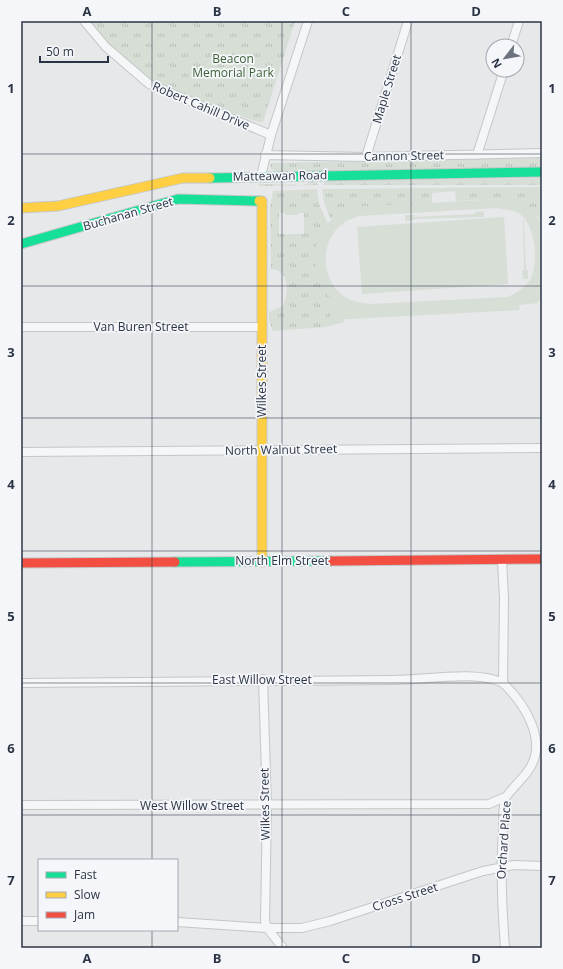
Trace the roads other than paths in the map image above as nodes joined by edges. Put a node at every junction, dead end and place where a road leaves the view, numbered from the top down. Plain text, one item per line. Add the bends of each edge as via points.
1 (84, 21) edge
2 (308, 21) edge
3 (408, 21) edge
4 (519, 21) edge
5 (514, 38) edge
6 (501, 78) edge
7 (271, 135) junction
8 (542, 153) edge
9 (265, 155) junction
10 (477, 155) junction
11 (366, 157) junction
12 (542, 172) edge
13 (262, 176) junction
14 (262, 201) joint
15 (21, 208) edge
16 (21, 244) edge
17 (21, 327) edge
18 (262, 327) junction
19 (542, 448) edge
20 (262, 450) junction
21 (21, 452) edge
22 (502, 560) junction
23 (542, 560) edge
24 (262, 562) junction
25 (21, 563) edge
26 (263, 679) junction
27 (21, 683) edge
28 (502, 684) junction
29 (539, 745) edge
30 (505, 797) junction
31 (21, 805) edge
32 (267, 806) junction
33 (542, 866) edge
34 (500, 867) junction
35 (21, 921) edge
36 (38, 921) edge
37 (178, 922) edge
38 (267, 928) junction
39 (283, 948) edge
40 (505, 948) edge

1 - 7 street, Robert Cahill Drive via 106,47 149,84
2 - 7 street
3 - 11 street, Maple Street
4 - 5 street
6 - 10 street
7 - 9 street
8 - 10 street, Cannon Street
9 - 11 street, Cannon Street
9 - 13 street
10 - 11 street, Cannon Street
12 - 13 street, Matteawan Road
13 - 15 street, Matteawan Road via 183,178 58,206
14 - 16 street, Buchanan Street via 178,199
14 - 18 street, Wilkes Street
17 - 18 street, Van Buren Street
18 - 20 street, Wilkes Street
19 - 20 street, North Walnut Street
20 - 21 street, North Walnut Street
20 - 24 street, Wilkes Street
22 - 23 street, North Elm Street
22 - 24 street, North Elm Street
22 - 28 street
24 - 25 street, North Elm Street
26 - 27 street, East Willow Street
26 - 28 street, East Willow Street via 397,680 476,677 493,679
26 - 32 street, Wilkes Street
28 - 29 street, Orchard Place via 515,694 524,708
29 - 30 street, Orchard Place via 529,770
30 - 32 street, West Willow Street via 488,804
30 - 34 street, Orchard Place
31 - 32 street, West Willow Street
32 - 38 street, Wilkes Street
33 - 34 street, Cross Street
34 - 38 street, Cross Street via 330,921 302,928
34 - 40 street, Orchard Place
35 - 36 street
37 - 38 street, Cross Street
38 - 39 street

